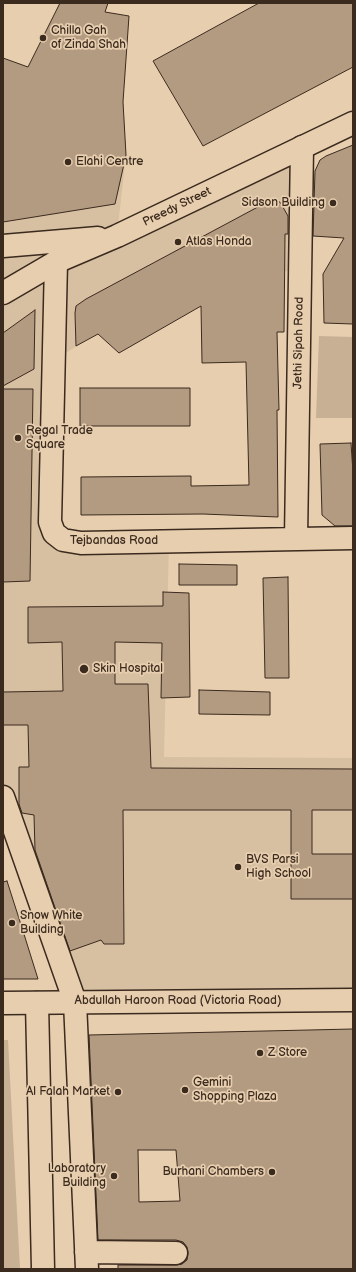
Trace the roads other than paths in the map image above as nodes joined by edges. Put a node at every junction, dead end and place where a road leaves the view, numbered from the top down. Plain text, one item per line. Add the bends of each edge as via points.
1 (353, 123) edge
2 (302, 147) junction
3 (117, 236) junction
4 (3, 246) edge
5 (56, 262) junction
6 (3, 293) edge
7 (296, 538) junction
8 (353, 538) edge
9 (3, 797) edge
10 (353, 1000) edge
11 (75, 1002) junction
12 (3, 1003) edge
13 (37, 1003) junction
14 (176, 1253) dead end
15 (87, 1260) edge
16 (43, 1269) edge

1 - 2 street, Preedy Street
2 - 3 street, Preedy Street
2 - 7 street, Jethi Sipah Road
3 - 4 street
3 - 5 street, Preedy Street
5 - 6 street, Preedy Street
5 - 7 street, Tejbandas Road via 50,522 54,533 63,540 81,543
7 - 8 street, Tejbandas Road
9 - 11 street
10 - 11 street, Abdullah Haroon Road (Victoria Road)
11 - 13 street, Abdullah Haroon Road (Victoria Road)
11 - 15 street
12 - 13 street, Abdullah Haroon Road (Victoria Road)
13 - 16 street
14 - 15 street

